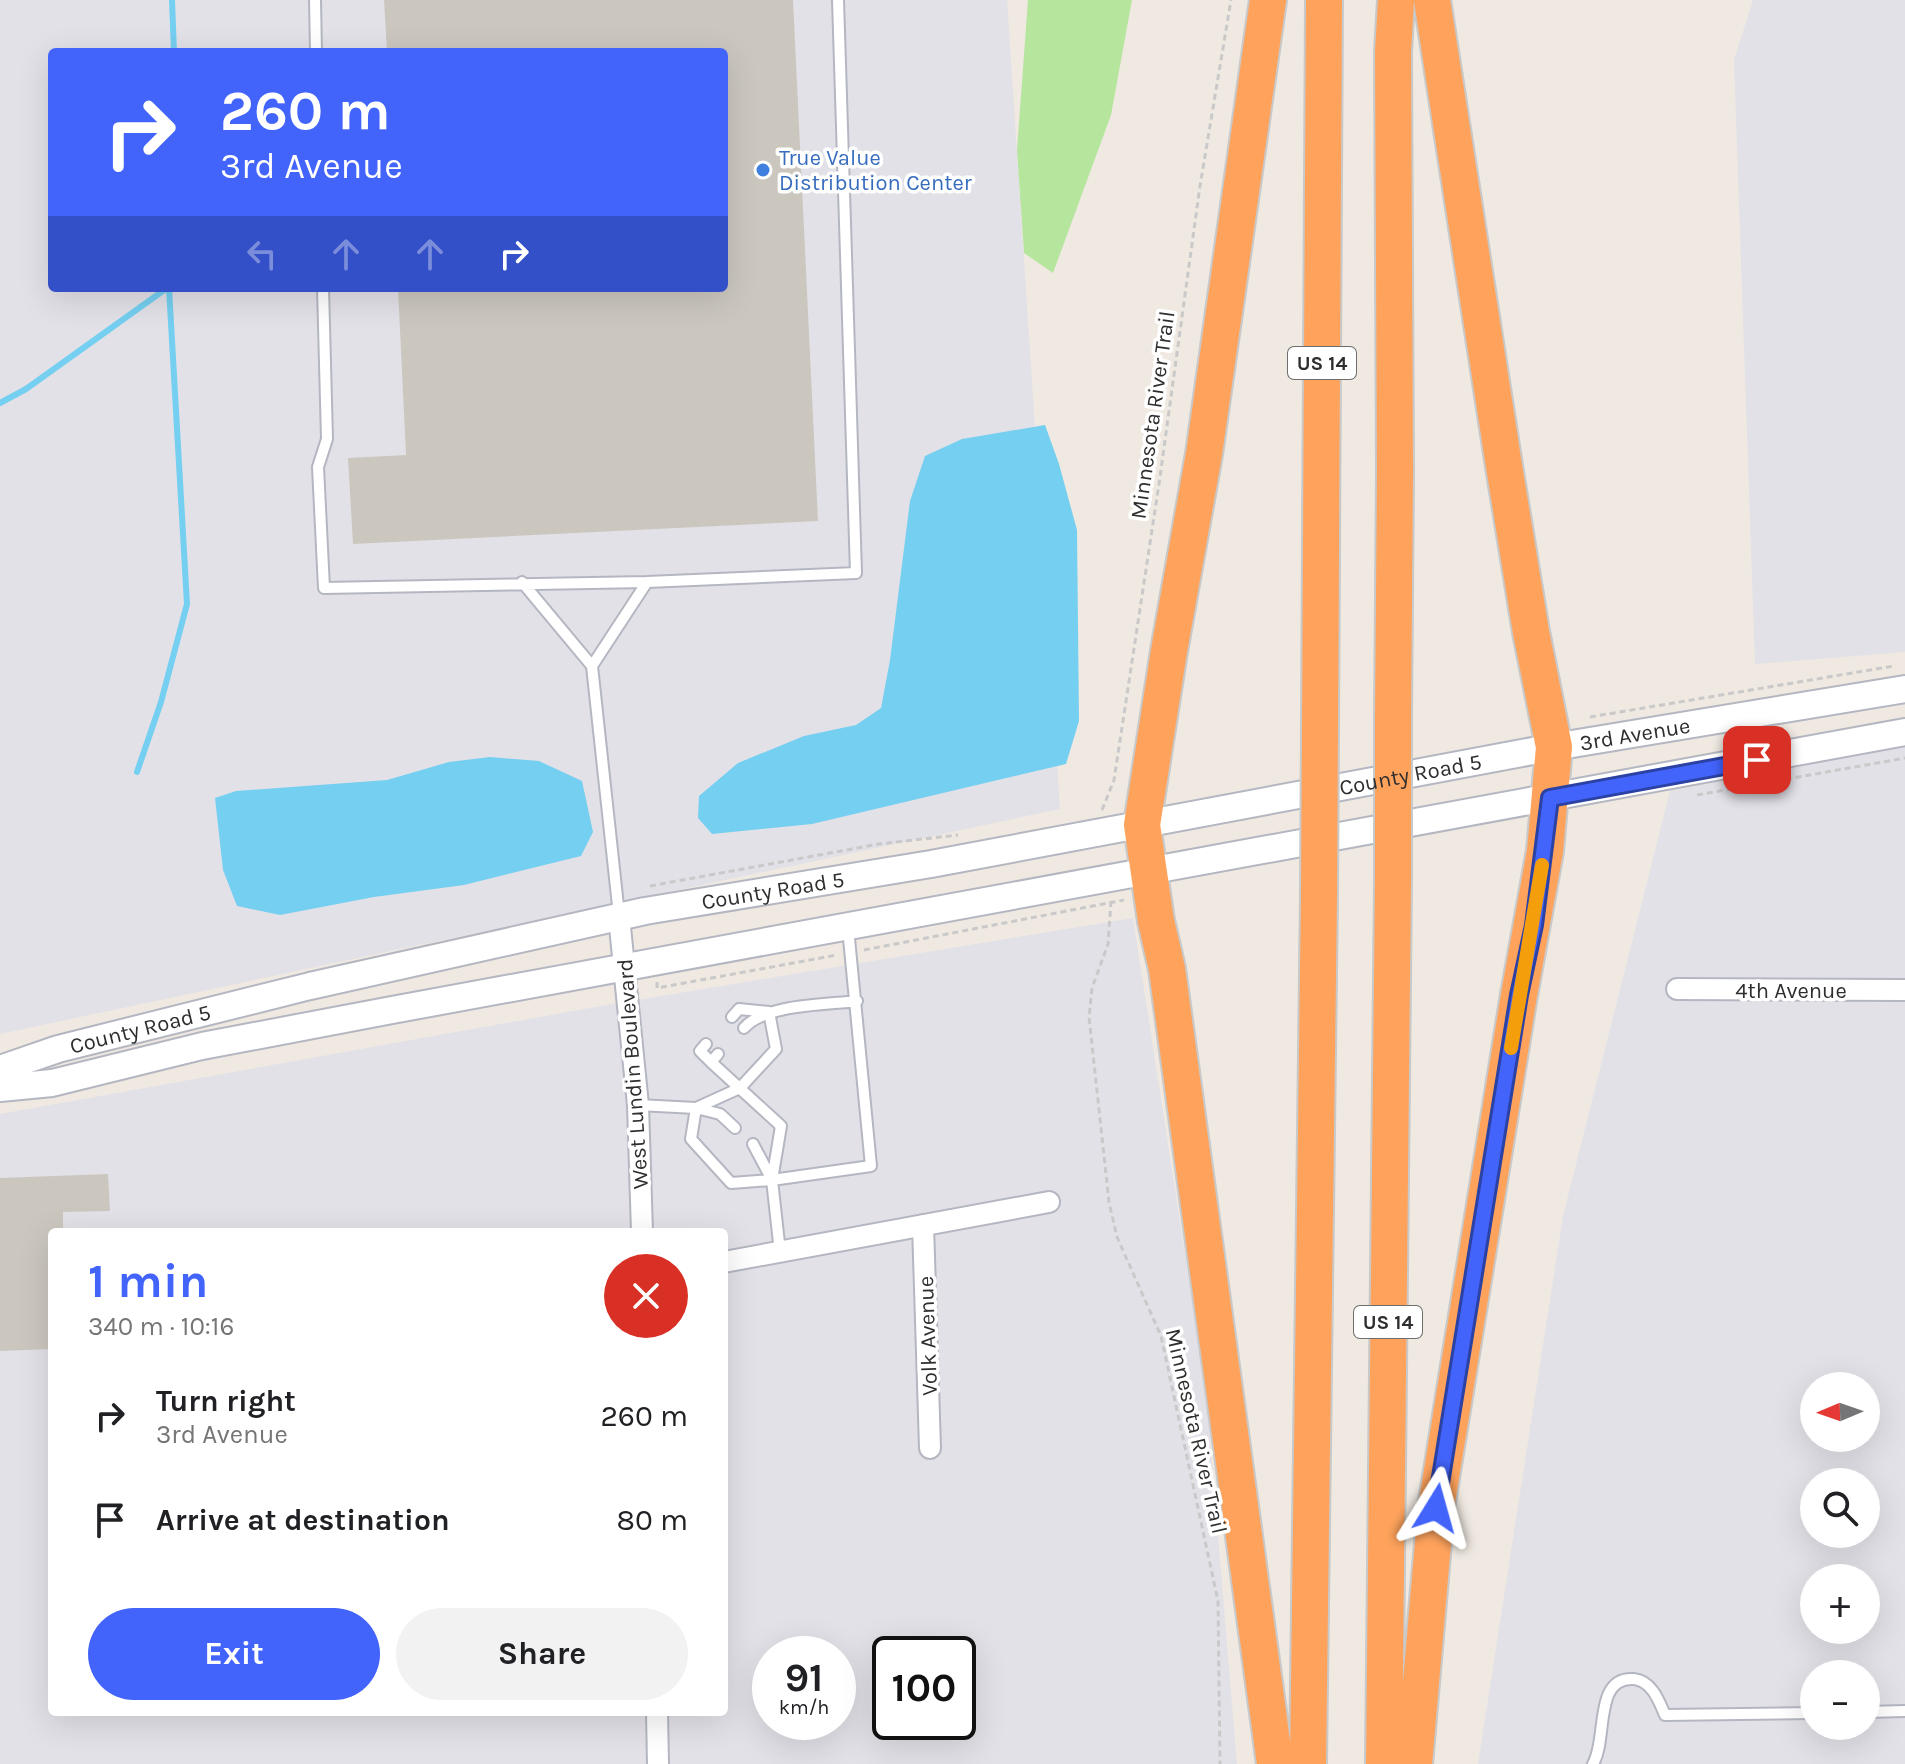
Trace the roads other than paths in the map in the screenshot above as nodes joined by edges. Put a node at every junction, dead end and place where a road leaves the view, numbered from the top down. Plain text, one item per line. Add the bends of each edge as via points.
1 (315, 0) edge
2 (838, 0) edge
3 (1268, 0) edge
4 (1324, 0) edge
5 (1396, 0) edge
6 (1432, 0) edge
7 (316, 48) edge
8 (323, 292) edge
9 (522, 582) junction
10 (647, 582) junction
11 (592, 666) junction
12 (1905, 689) edge
13 (1905, 732) edge
14 (1554, 747) junction
15 (1550, 798) junction
16 (1142, 825) junction
17 (1149, 872) junction
18 (619, 917) junction
19 (848, 928) junction
20 (626, 967) junction
21 (1677, 989) dead end
22 (1905, 990) edge
23 (857, 1001) junction
24 (769, 1012) junction
25 (732, 1017) dead end
26 (744, 1028) dead end
27 (706, 1044) dead end
28 (0, 1069) edge
29 (0, 1088) edge
30 (740, 1088) junction
31 (638, 1105) junction
32 (696, 1108) junction
33 (735, 1128) dead end
34 (753, 1144) dead end
35 (772, 1180) junction
36 (1049, 1202) dead end
37 (923, 1225) junction
38 (642, 1228) edge
39 (780, 1252) junction
40 (728, 1261) edge
41 (930, 1448) dead end
42 (1905, 1711) edge
43 (1880, 1712) edge
44 (1800, 1713) edge
45 (657, 1716) edge
46 (658, 1764) edge
47 (1275, 1764) edge
48 (1308, 1764) edge
49 (1384, 1764) edge
50 (1414, 1764) edge
51 (1593, 1764) edge

1 - 7 lane
2 - 10 lane via 856,573
3 - 16 highway via 1204,454
4 - 48 highway, US 14, bridge
5 - 49 highway, US 14, bridge
6 - 14 highway via 1531,632
8 - 9 lane via 327,439 318,467 324,588
9 - 10 lane
9 - 11 lane
10 - 11 lane
11 - 18 lane
12 - 14 street, 3rd Avenue
13 - 15 street, 3rd Avenue
14 - 15 highway
14 - 16 street, County Road 5
15 - 17 street, County Road 5
15 - 50 highway via 1534,925 1436,1508
16 - 17 highway
16 - 18 street, County Road 5
17 - 19 street, County Road 5
17 - 47 highway via 1167,969
18 - 20 street, West Lundin Boulevard
18 - 28 street, County Road 5 via 295,989 58,1049
19 - 20 street, County Road 5
19 - 23 lane
20 - 29 street, County Road 5 via 202,1046 52,1083
20 - 31 street, West Lundin Boulevard
21 - 22 street, 4th Avenue
23 - 24 lane
23 - 35 lane via 871,1166
24 - 25 lane via 739,1009
24 - 26 lane
24 - 30 lane via 776,1049
27 - 30 lane via 700,1051 714,1058
30 - 32 lane
30 - 35 lane via 781,1126
31 - 32 lane
31 - 38 street, West Lundin Boulevard
32 - 33 lane via 720,1114
32 - 35 lane via 691,1139 731,1183
34 - 35 lane
35 - 39 lane
36 - 37 street
37 - 39 street
37 - 41 street, Volk Avenue
39 - 40 street
42 - 43 lane
44 - 51 lane via 1665,1715 1655,1693 1639,1679 1622,1679 1609,1690
45 - 46 street

